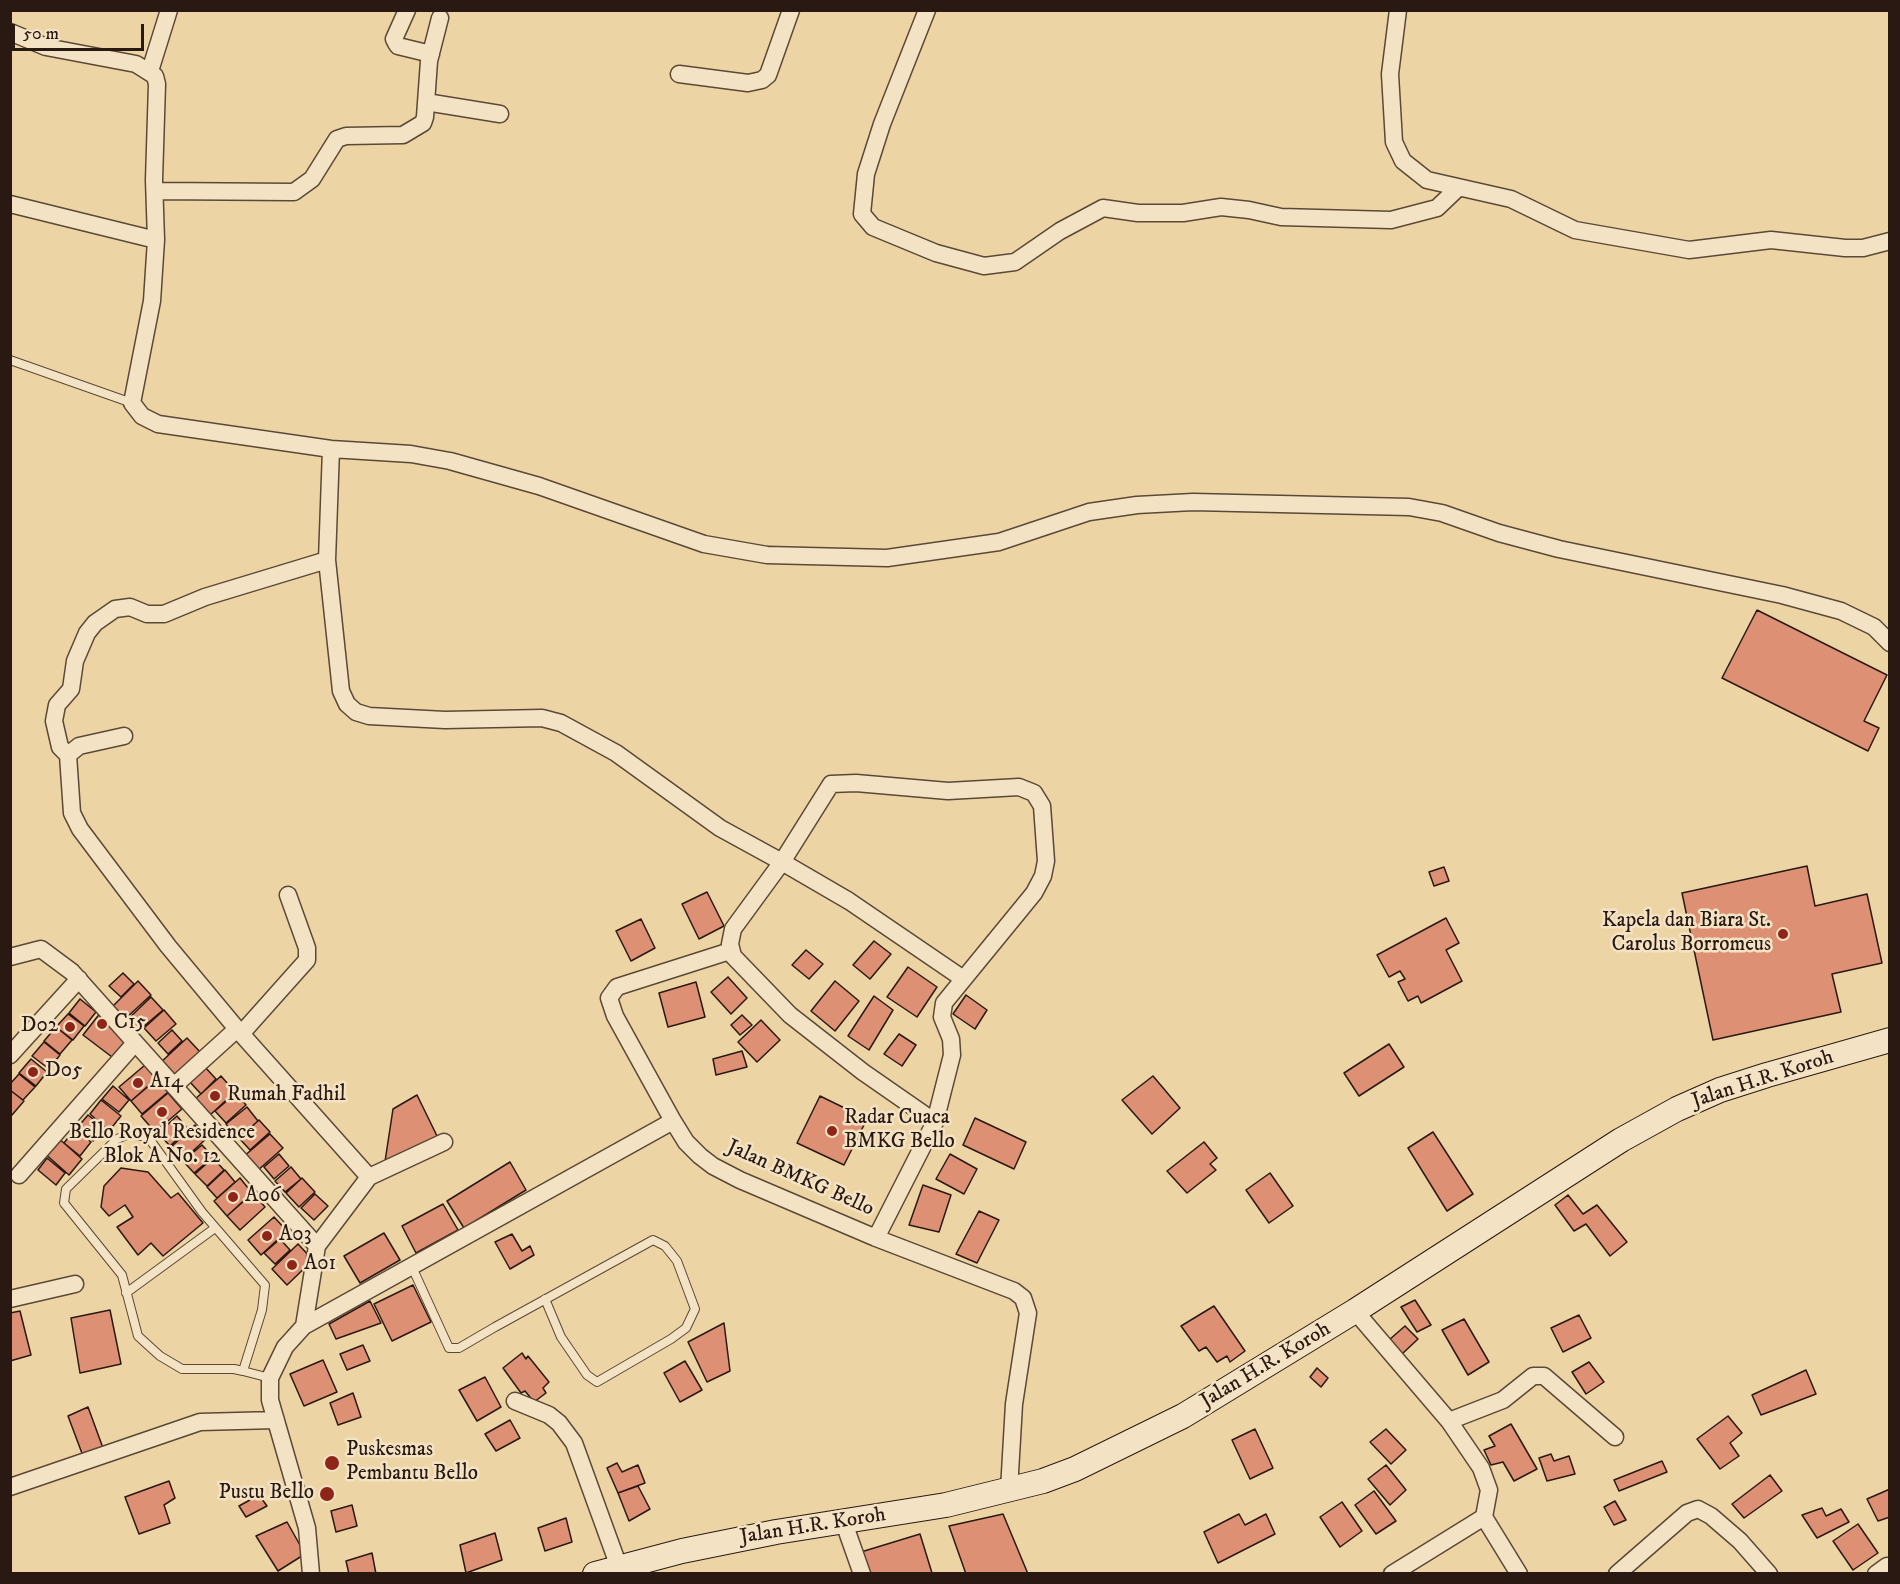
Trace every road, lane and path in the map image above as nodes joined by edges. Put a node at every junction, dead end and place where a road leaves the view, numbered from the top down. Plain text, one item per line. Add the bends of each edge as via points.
1 (170, 10) edge
2 (407, 10) edge
3 (791, 10) edge
4 (927, 10) edge
5 (1398, 10) edge
6 (440, 18) dead end
7 (10, 32) edge
8 (431, 54) junction
9 (150, 71) junction
10 (679, 74) dead end
11 (426, 102) junction
12 (500, 114) dead end
13 (1458, 188) junction
14 (155, 191) junction
15 (10, 204) edge
16 (156, 240) junction
17 (1890, 241) edge
18 (10, 360) edge
19 (132, 403) junction
20 (331, 449) junction
21 (327, 560) junction
22 (1890, 643) edge
23 (124, 736) dead end
24 (68, 755) junction
25 (782, 862) junction
26 (288, 895) dead end
27 (730, 951) junction
28 (10, 957) edge
29 (79, 978) junction
30 (962, 978) junction
31 (239, 1032) junction
32 (1890, 1040) edge
33 (135, 1043) junction
34 (10, 1055) edge
35 (174, 1086) junction
36 (673, 1122) junction
37 (935, 1122) junction
38 (444, 1142) dead end
39 (19, 1174) dead end
40 (369, 1177) junction
41 (215, 1228) junction
42 (876, 1238) junction
43 (317, 1246) junction
44 (412, 1267) junction
45 (75, 1284) dead end
46 (126, 1293) junction
47 (10, 1299) edge
48 (545, 1299) junction
49 (1355, 1311) junction
50 (304, 1326) junction
51 (243, 1371) junction
52 (270, 1378) junction
53 (515, 1401) dead end
54 (276, 1420) junction
55 (1449, 1421) junction
56 (1615, 1437) dead end
57 (10, 1487) edge
58 (1010, 1490) junction
59 (1484, 1517) junction
60 (844, 1523) junction
61 (619, 1567) junction
62 (311, 1574) edge
63 (596, 1574) edge
64 (862, 1574) edge
65 (1392, 1574) edge
66 (1519, 1574) edge
67 (1617, 1574) edge
68 (1769, 1574) edge

1 - 9 street
2 - 8 street via 394,39 396,43
3 - 10 street via 768,75 762,80 748,83
4 - 13 street via 866,174 862,214 873,227 936,253 984,266 1015,262 1103,208 1183,213 1221,207 1281,217 1391,220 1437,208
5 - 13 street via 1390,74 1394,142 1409,169 1426,180
6 - 8 street
7 - 9 street via 46,47 119,60
8 - 11 street
9 - 14 street via 158,84
11 - 12 street
11 - 14 street via 423,123 403,135 337,138 312,179 294,192
13 - 17 street via 1511,199 1575,230 1689,250 1771,240 1845,248
14 - 16 street
15 - 16 street
16 - 19 street via 146,339
18 - 19 lane
19 - 20 street via 142,416 158,424
20 - 21 street
20 - 22 street via 411,454 493,471 666,533 720,548 767,555 887,558 999,542 1089,512 1137,505 1409,507 1442,513 1558,549 1782,595 1841,611 1874,627
21 - 24 street via 205,597 164,614 123,607 103,616 87,633 75,661 71,689 57,705 56,737
21 - 25 street via 341,691 356,712 445,720 542,718 561,723 616,753 720,828
23 - 24 street via 78,746
24 - 31 street via 72,813 124,890
25 - 27 street via 733,929
25 - 30 street
25 - 30 street via 833,783 948,791 1018,787 1034,793 1042,806 1046,861 1043,876 1010,923
26 - 31 street via 308,960
27 - 36 street, Jalan BMKG Bello via 617,987 609,998
27 - 37 street via 790,1015
28 - 29 street via 41,949
29 - 33 street
29 - 34 street
30 - 37 street, Jalan BMKG Bello via 942,1007 951,1039 950,1070
31 - 35 street
31 - 40 street
32 - 49 main road, Jalan H.R. Koroh via 1739,1084 1677,1109 1621,1140
33 - 35 street
33 - 39 street
35 - 43 street
36 - 42 street, Jalan BMKG Bello via 686,1142 712,1166
36 - 44 street
37 - 42 street, Jalan BMKG Bello
38 - 40 street
40 - 43 street
41 - 46 lane
41 - 46 lane via 148,1137 129,1134 117,1139 66,1189 64,1203 122,1275
41 - 51 lane via 265,1285 262,1310
42 - 58 street, Jalan BMKG Bello via 1014,1291 1023,1298 1028,1313 1014,1404
43 - 50 street
44 - 48 lane via 449,1348 459,1348
44 - 50 street
45 - 47 street
46 - 51 lane via 138,1336 160,1356 182,1369
48 - 48 lane via 653,1240 665,1246 677,1261 695,1309 686,1328 597,1382 587,1375 561,1337
49 - 55 street
49 - 58 main road, Jalan H.R. Koroh via 1163,1427 1075,1468
50 - 52 street via 285,1347
51 - 52 lane
52 - 54 street via 270,1400
53 - 61 street via 549,1415 574,1443
54 - 57 street via 200,1422
54 - 62 street via 307,1528
55 - 56 street via 1503,1400 1533,1376 1544,1377
55 - 59 street via 1487,1482
58 - 60 main road, Jalan H.R. Koroh
59 - 65 street
59 - 66 street
60 - 61 main road, Jalan H.R. Koroh via 776,1532
60 - 64 street
61 - 63 main road, Jalan H.R. Koroh
67 - 68 street via 1687,1513 1698,1509 1740,1541

